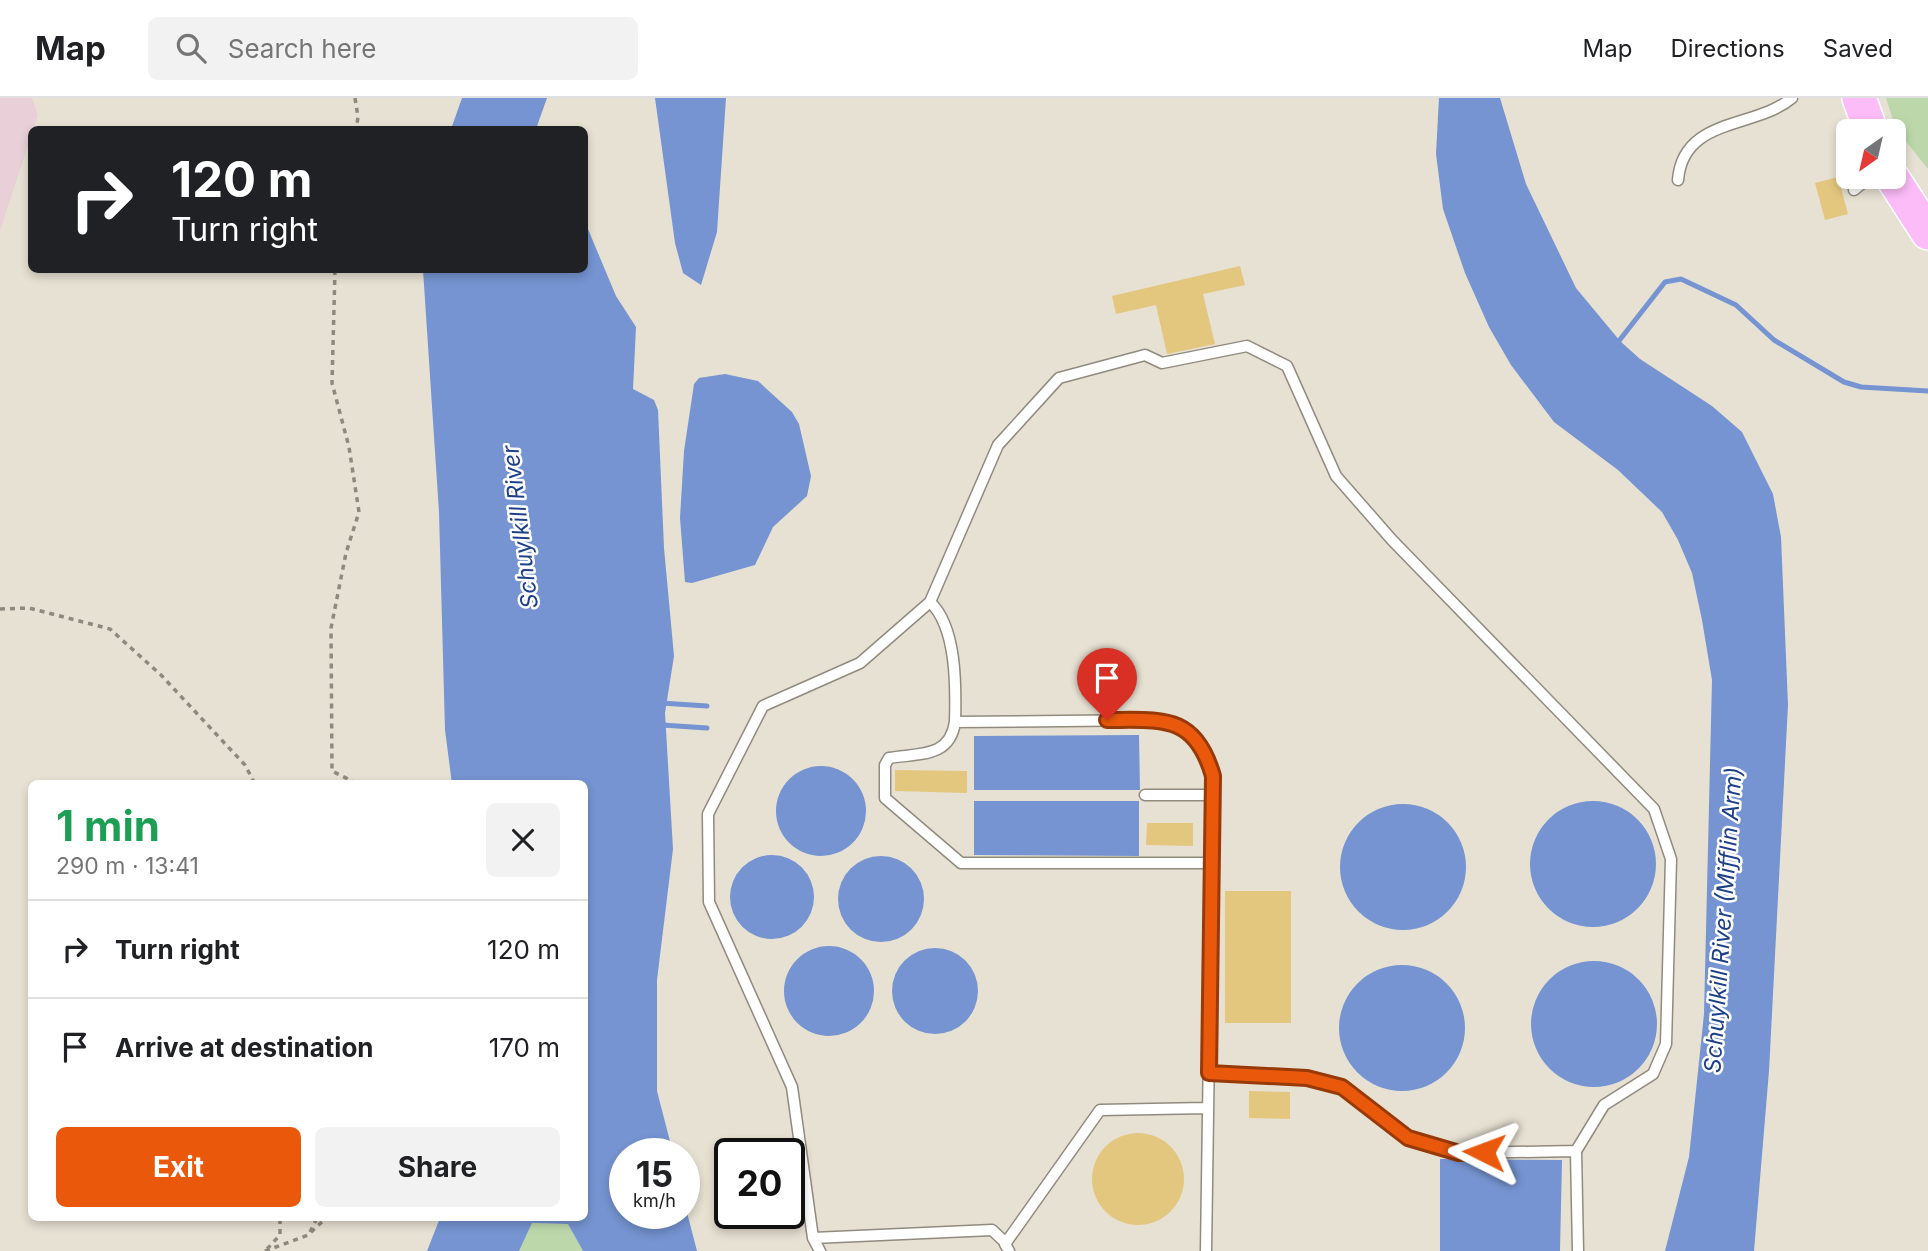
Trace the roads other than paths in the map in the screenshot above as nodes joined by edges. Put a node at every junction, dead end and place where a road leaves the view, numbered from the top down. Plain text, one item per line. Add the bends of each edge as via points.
1 (1792, 98) edge
2 (1859, 98) edge
3 (1867, 119) edge
4 (1678, 180) dead end
5 (1900, 189) edge
6 (1928, 233) edge
7 (930, 602) junction
8 (955, 722) junction
9 (1145, 795) dead end
10 (1212, 796) junction
11 (1211, 863) junction
12 (1209, 1073) junction
13 (1206, 1108) junction
14 (1576, 1151) junction
15 (813, 1238) junction
16 (1007, 1247) edge
17 (820, 1251) edge
18 (1206, 1251) edge
19 (1578, 1251) edge

1 - 4 lane via 1695,143 1679,161
2 - 3 main road
5 - 6 main road
7 - 8 lane via 939,610 951,650 957,682
7 - 14 lane via 998,445 1059,378 1145,355 1162,363 1247,346 1287,366 1336,476 1392,540 1654,809 1671,859 1666,1044 1653,1074 1604,1105
7 - 15 lane via 860,663 763,706 708,814 709,901 792,1087
8 - 10 lane via 1157,720 1178,724 1195,736 1206,754 1213,776
8 - 11 lane via 953,736 942,749 889,758 885,798 961,863
9 - 10 lane
10 - 11 lane
11 - 12 lane
12 - 13 lane
12 - 14 lane via 1307,1078 1342,1087 1408,1138 1459,1153
13 - 16 lane via 1100,1110
13 - 18 lane
14 - 19 lane
15 - 16 lane via 992,1230
15 - 17 lane

